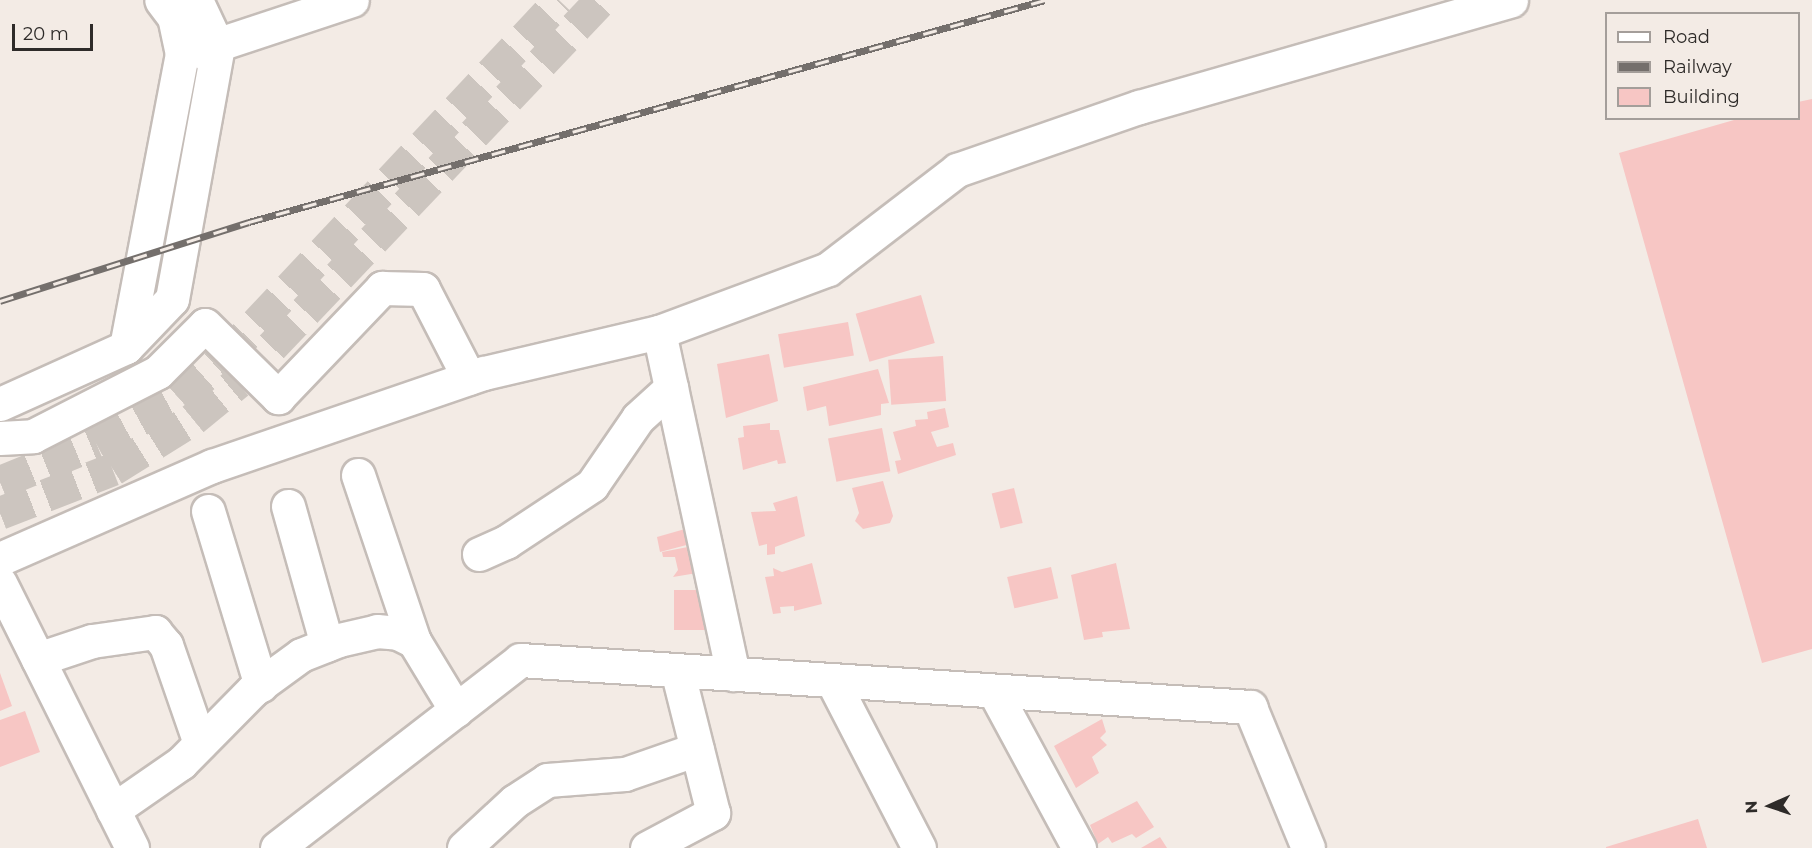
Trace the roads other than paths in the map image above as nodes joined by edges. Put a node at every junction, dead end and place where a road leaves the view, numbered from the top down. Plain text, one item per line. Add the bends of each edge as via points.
1 (161, 0) edge
2 (196, 0) edge
3 (352, 0) edge
4 (1512, 0) edge
5 (318, 6) edge
6 (218, 47) junction
7 (182, 54) junction
8 (659, 332) junction
9 (126, 347) junction
10 (469, 378) junction
11 (671, 388) junction
12 (0, 404) edge
13 (0, 438) edge
14 (358, 475) dead end
15 (288, 506) dead end
16 (208, 511) dead end
17 (479, 554) dead end
18 (0, 559) edge
19 (0, 583) edge
20 (414, 641) junction
21 (327, 645) junction
22 (38, 659) junction
23 (677, 670) junction
24 (733, 674) junction
25 (832, 680) junction
26 (261, 684) junction
27 (994, 690) junction
28 (456, 710) junction
29 (200, 742) junction
30 (697, 749) junction
31 (113, 810) junction
32 (132, 848) edge
33 (278, 848) edge
34 (464, 848) edge
35 (648, 848) edge
36 (919, 848) edge
37 (1079, 848) edge
38 (1308, 848) edge

1 - 7 street via 174,17
2 - 6 street
3 - 5 street
4 - 8 street via 1139,107 957,170 828,269
5 - 6 street
6 - 7 street
6 - 9 street via 172,299
7 - 9 street
8 - 10 street
8 - 11 street
9 - 12 street
10 - 13 street via 423,289 382,288 278,397 205,325 158,372 33,436
10 - 18 street via 212,466
11 - 17 street via 638,418 592,485 506,542
11 - 24 street
14 - 20 street
15 - 21 street
16 - 26 street
19 - 22 street
20 - 21 street via 398,633 378,631
20 - 28 street
21 - 26 street via 301,655
22 - 29 street via 92,641 155,632 166,645
22 - 31 street
23 - 24 street
23 - 28 street via 520,660
23 - 30 street
24 - 25 street
25 - 27 street
25 - 36 street
26 - 29 street
27 - 37 street
27 - 38 street via 1250,707
28 - 33 street
29 - 31 street via 181,763
30 - 34 street via 624,774 547,780 515,801
30 - 35 street via 714,813
31 - 32 street

